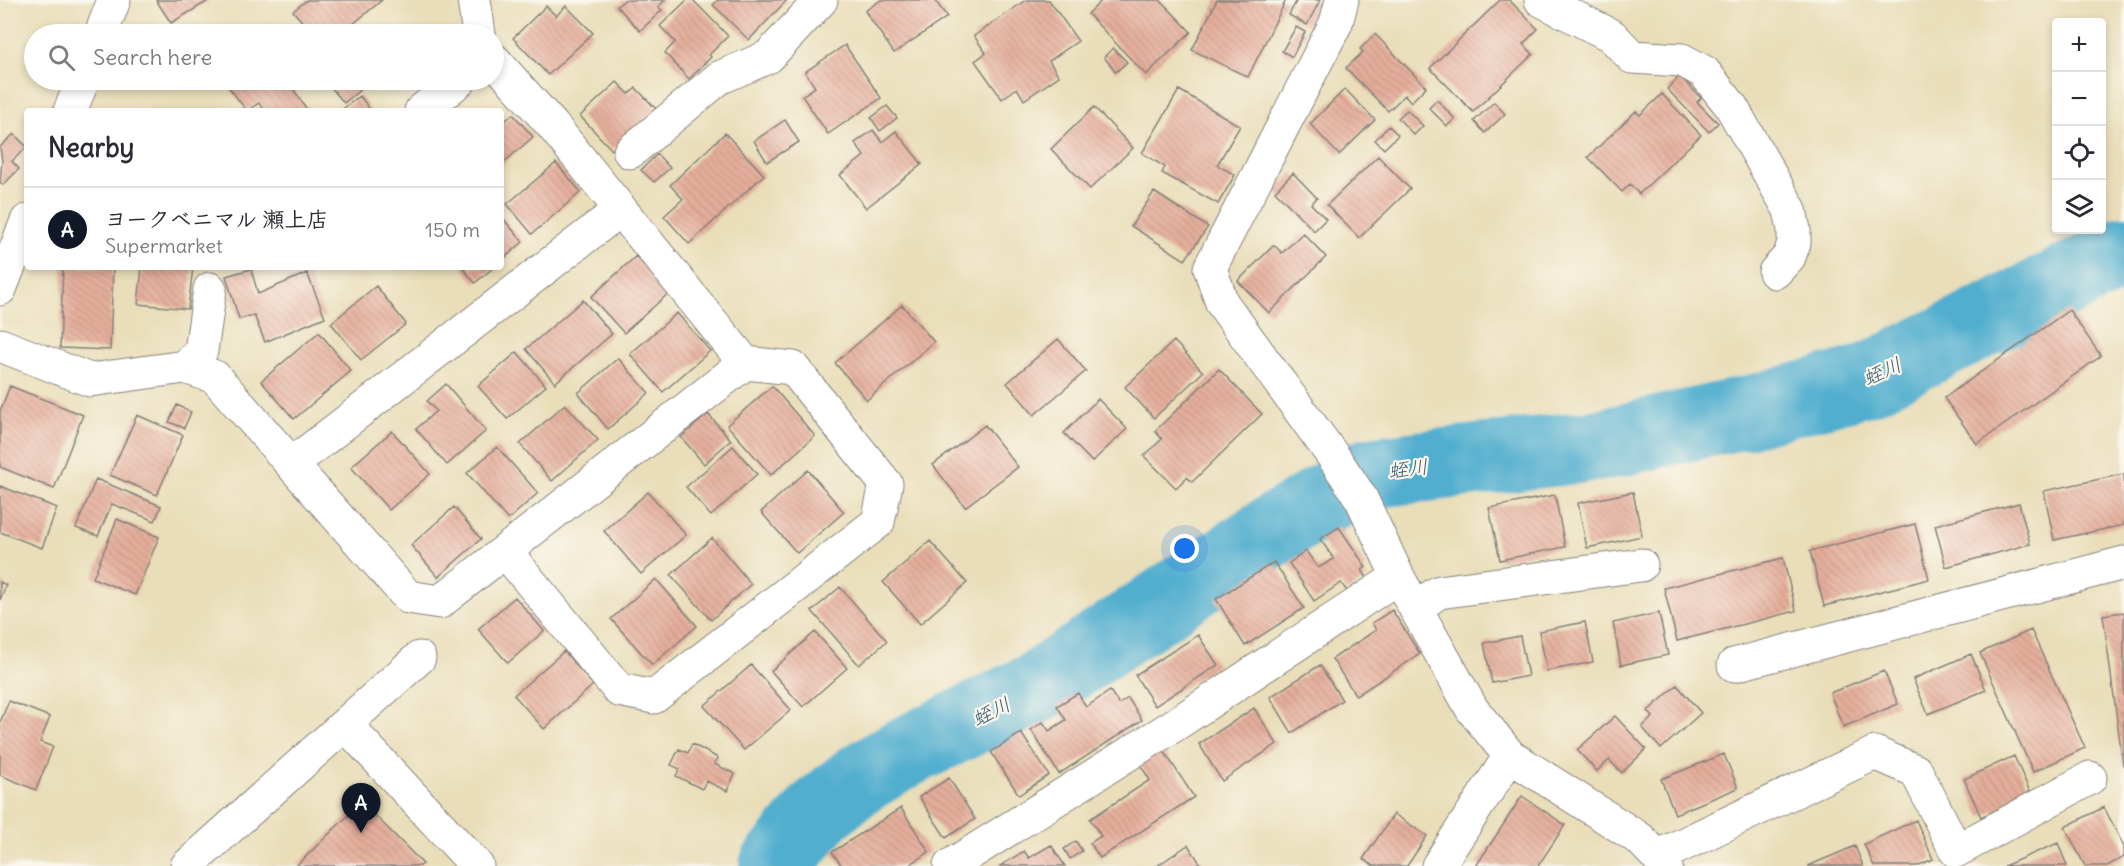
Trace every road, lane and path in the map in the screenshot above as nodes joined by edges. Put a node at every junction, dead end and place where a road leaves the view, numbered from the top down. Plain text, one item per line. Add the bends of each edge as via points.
1 (114, 0) edge
2 (474, 0) edge
3 (821, 0) edge
4 (1342, 0) edge
5 (1541, 0) edge
6 (104, 24) edge
7 (478, 24) edge
8 (504, 71) edge
9 (79, 90) edge
10 (447, 90) edge
11 (71, 108) edge
12 (425, 108) edge
13 (630, 152) dead end
14 (621, 210) junction
15 (24, 226) edge
16 (8, 250) edge
17 (1774, 272) dead end
18 (0, 289) edge
19 (210, 289) dead end
20 (0, 345) edge
21 (745, 363) junction
22 (185, 367) junction
23 (292, 463) junction
24 (505, 551) junction
25 (2124, 563) edge
26 (1641, 565) dead end
27 (1398, 577) junction
28 (1415, 608) junction
29 (419, 658) dead end
30 (1734, 665) dead end
31 (346, 725) junction
32 (1509, 756) junction
33 (2090, 778) dead end
34 (1661, 861) edge
35 (187, 866) edge
36 (477, 866) edge
37 (950, 866) edge
38 (1438, 866) edge

1 - 6 street
2 - 7 street
3 - 13 street via 768,57 719,78
4 - 27 street via 1336,23 1210,268 1222,303 1361,498
5 - 17 street via 1612,36 1632,57 1682,60 1704,72 1731,106 1790,210 1794,243 1789,257
8 - 14 street
9 - 11 street
10 - 12 street
14 - 21 street
14 - 23 street
15 - 16 street
16 - 18 street
19 - 22 street via 201,351
20 - 22 street via 90,380
21 - 24 street
21 - 24 street via 793,368 886,484 878,522 664,690 654,697 619,690
22 - 23 street via 215,377
23 - 24 street via 408,597 440,602
25 - 30 street
26 - 28 street via 1439,592
27 - 28 street
27 - 37 street via 1176,724
28 - 32 street via 1472,709
29 - 31 street
31 - 35 street
31 - 36 street
32 - 34 street via 1640,839
32 - 38 street
33 - 34 street via 1956,851 1916,771 1875,753

